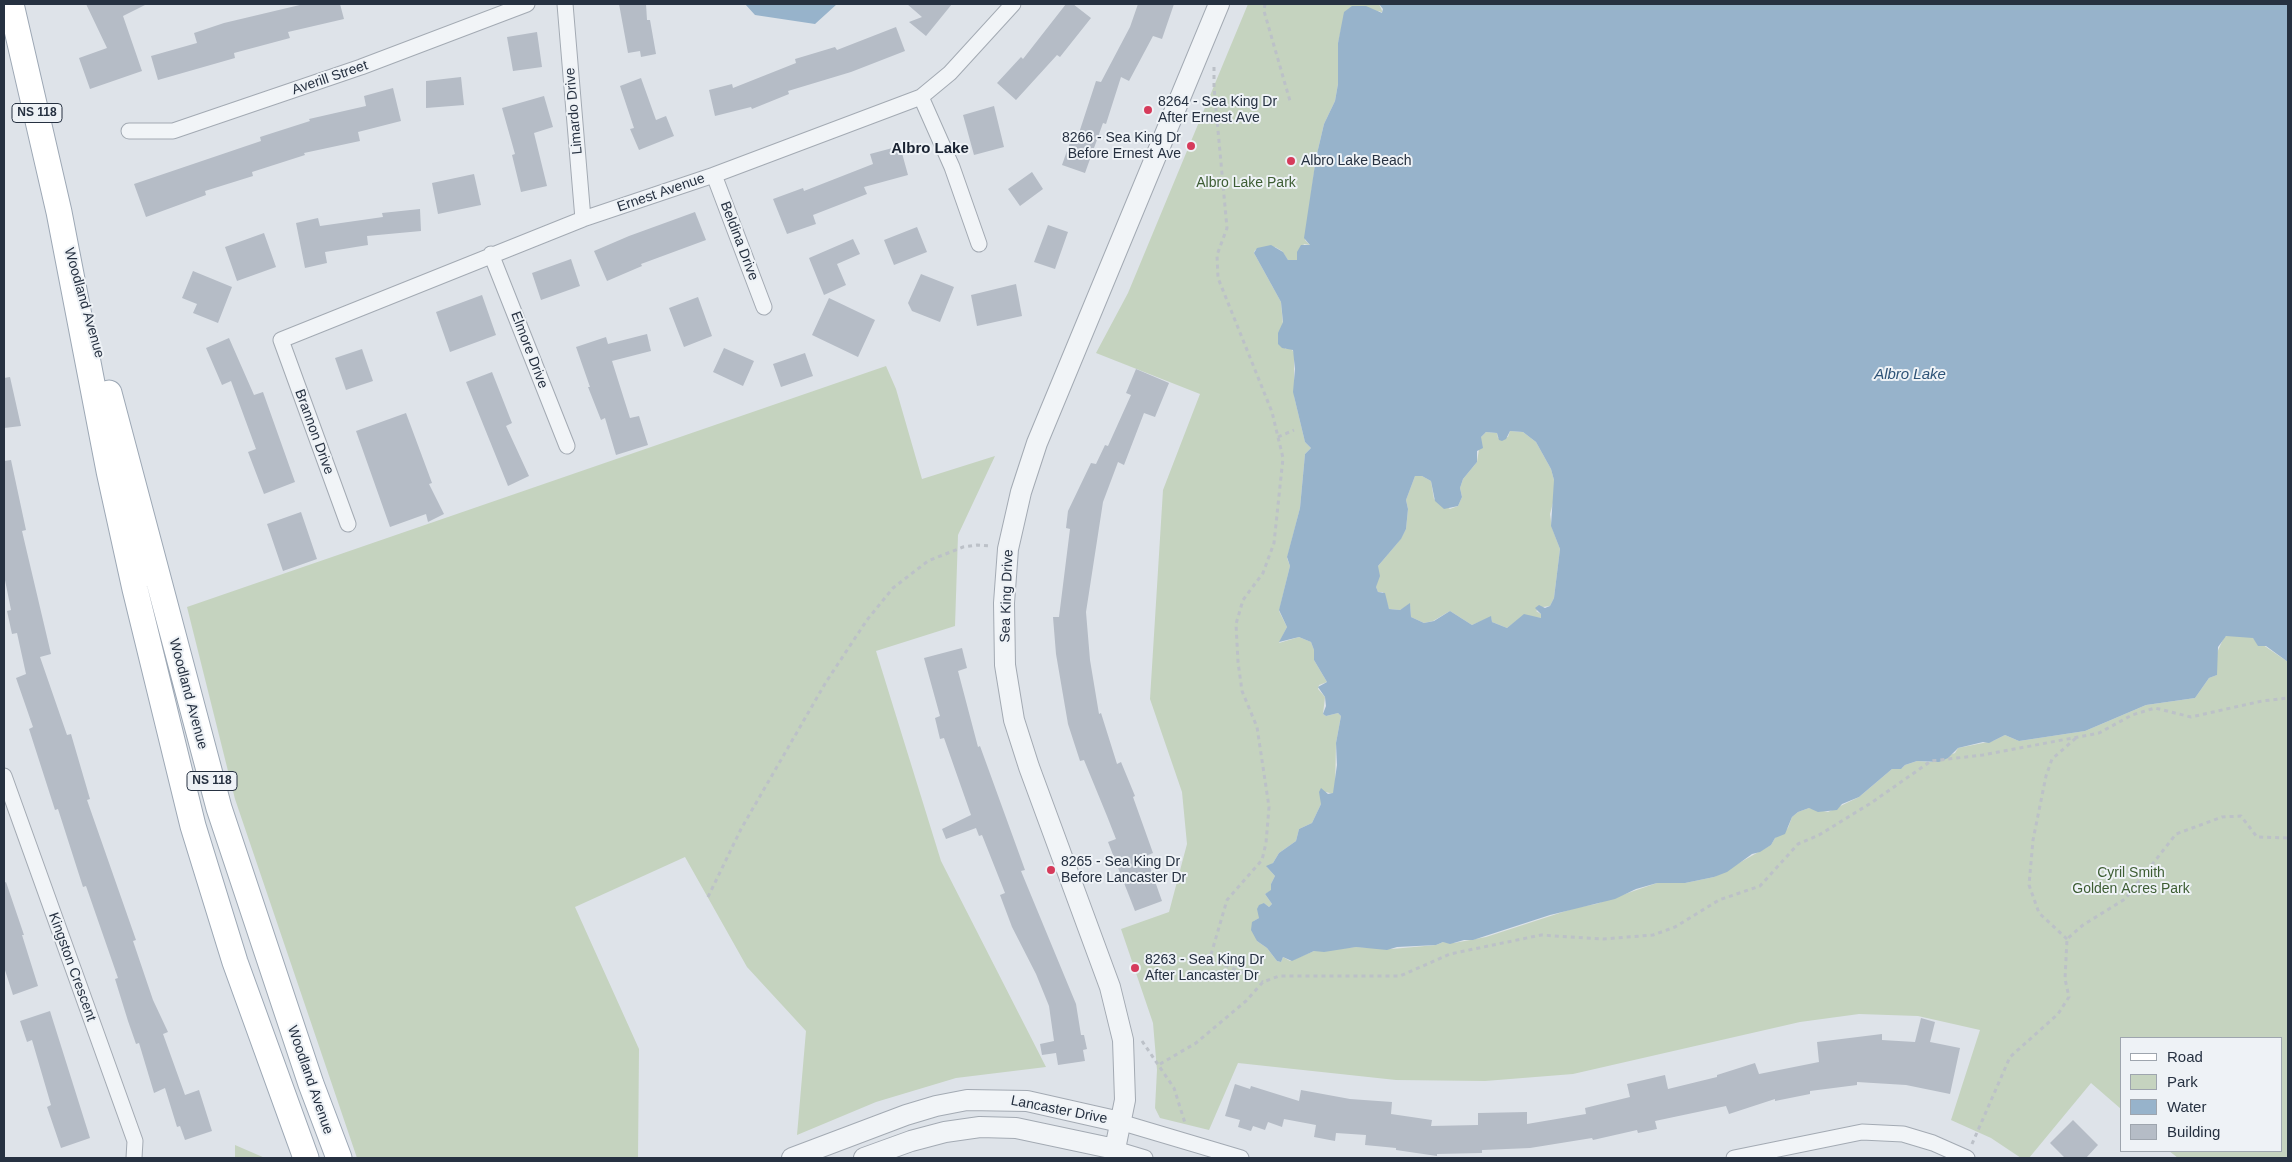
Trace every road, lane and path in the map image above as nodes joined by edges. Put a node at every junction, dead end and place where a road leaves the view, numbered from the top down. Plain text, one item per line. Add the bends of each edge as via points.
1 (11, 4) edge
2 (527, 4) edge
3 (564, 4) edge
4 (1013, 4) edge
5 (1219, 4) edge
6 (1265, 4) edge
7 (1214, 62) dead end
8 (920, 97) junction
9 (1290, 101) dead end
10 (129, 131) dead end
11 (714, 175) junction
12 (583, 219) junction
13 (61, 222) junction
14 (979, 244) dead end
15 (491, 254) junction
16 (764, 307) dead end
17 (281, 340) joint
18 (1294, 430) dead end
19 (1278, 437) junction
20 (567, 446) dead end
21 (348, 524) dead end
22 (1008, 549) junction
23 (2288, 698) edge
24 (2076, 737) junction
25 (4, 776) edge
26 (2288, 838) edge
27 (708, 897) dead end
28 (2067, 939) junction
29 (1263, 982) junction
30 (1142, 1041) dead end
31 (1160, 1064) junction
32 (1120, 1122) junction
33 (1187, 1131) dead end
34 (1114, 1154) edge
35 (134, 1158) edge
36 (306, 1158) edge
37 (339, 1158) edge
38 (792, 1158) edge
39 (864, 1158) edge
40 (1145, 1158) edge
41 (1241, 1158) edge
42 (1734, 1158) edge
43 (1967, 1158) edge

1 - 13 main road, Woodland Avenue / NS 118
2 - 10 street, Averill Street via 361,67 173,131
3 - 12 street, Limardo Drive
4 - 8 street, Ernest Avenue via 950,73
5 - 22 street, Sea King Drive via 1038,443 1021,492
6 - 9 path via 1264,11
7 - 19 path via 1227,228 1217,255 1218,278 1272,412
8 - 11 street, Ernest Avenue
8 - 14 street via 952,166
11 - 12 street, Ernest Avenue
11 - 16 street, Beldina Drive
12 - 15 street, Ernest Avenue
13 - 36 main road, Woodland Avenue / NS 118 via 109,471 193,826 235,962
13 - 37 main road, Woodland Avenue / NS 118 via 219,808 308,1076
15 - 17 street, Ernest Avenue
15 - 20 street, Elmore Drive
17 - 21 street, Brannon Drive
18 - 19 path
19 - 29 path via 1283,458 1274,543 1263,574 1243,600 1236,624 1242,691 1257,727 1270,807 1266,842 1262,860 1227,900 1210,958
22 - 27 path via 977,545 945,552 893,588 867,620 826,682 741,829
22 - 32 street, Sea King Drive via 1004,603 1005,665 1014,720 1110,987 1122,1040 1125,1100
23 - 24 path via 2262,700 2191,717 2156,708 2132,715 2099,733
24 - 28 path via 2052,759 2046,776 2033,840 2029,885 2038,913
24 - 29 path via 1983,755 1931,761 1872,804 1798,844 1760,886 1719,900 1675,927 1653,934 1603,939 1541,936 1450,954 1400,976 1279,976
25 - 35 street, Kingston Crescent via 135,1141
26 - 28 path via 2257,836 2241,816 2222,817 2176,834 2125,899
28 - 43 path via 2065,979 2069,998 2058,1014 2010,1057
29 - 31 path via 1246,1001 1196,1042
30 - 31 path
31 - 33 path via 1174,1088
32 - 34 street, Sea King Drive
32 - 38 street, Lancaster Drive via 1027,1101 967,1100 906,1115
32 - 41 street, Lancaster Drive
34 - 39 street, Lancaster Drive via 1016,1128 980,1127 911,1141
34 - 40 street, Lancaster Drive
42 - 43 street via 1862,1132 1903,1134

